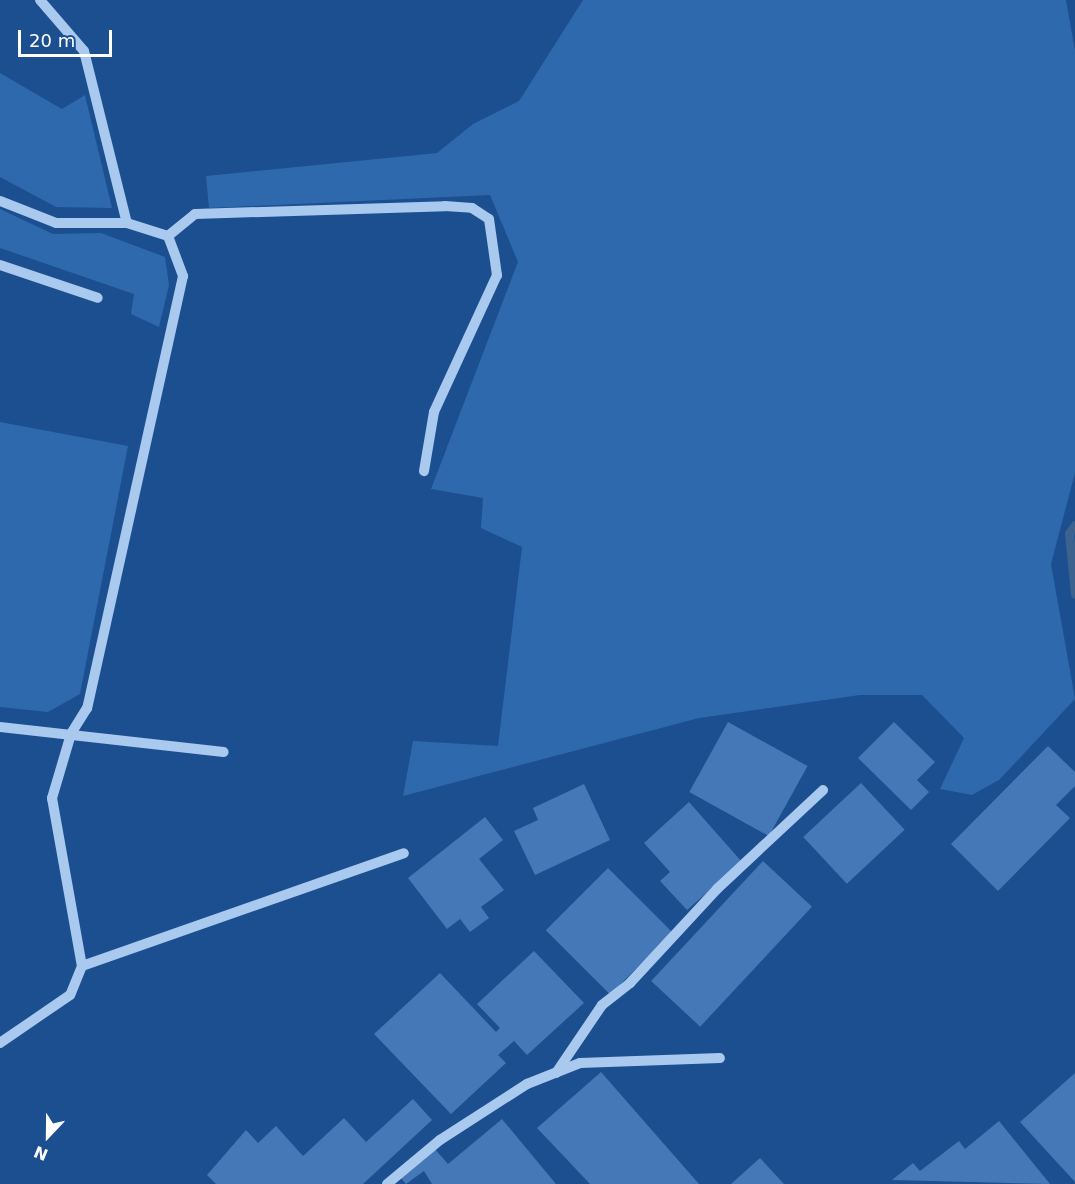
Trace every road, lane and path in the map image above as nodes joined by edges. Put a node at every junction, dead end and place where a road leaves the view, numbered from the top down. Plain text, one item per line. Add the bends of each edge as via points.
1 (40, 0) edge
2 (0, 201) edge
3 (127, 223) junction
4 (168, 236) junction
5 (0, 265) edge
6 (98, 298) dead end
7 (424, 471) dead end
8 (0, 727) edge
9 (71, 734) junction
10 (224, 752) dead end
11 (823, 790) dead end
12 (404, 853) dead end
13 (82, 966) junction
14 (0, 1043) edge
15 (720, 1058) dead end
16 (556, 1073) junction
17 (387, 1184) edge

1 - 3 street via 84,51
2 - 3 street via 56,223
3 - 4 street
4 - 7 street via 195,214 445,206 472,208 489,219 497,275 434,412
4 - 9 street via 183,276 87,708
5 - 6 street
8 - 9 street
9 - 10 street
9 - 13 street via 52,798
11 - 16 street via 717,889 630,983 602,1005
12 - 13 street
13 - 14 street via 70,995
15 - 16 street via 580,1063
16 - 17 street via 527,1084 440,1140

